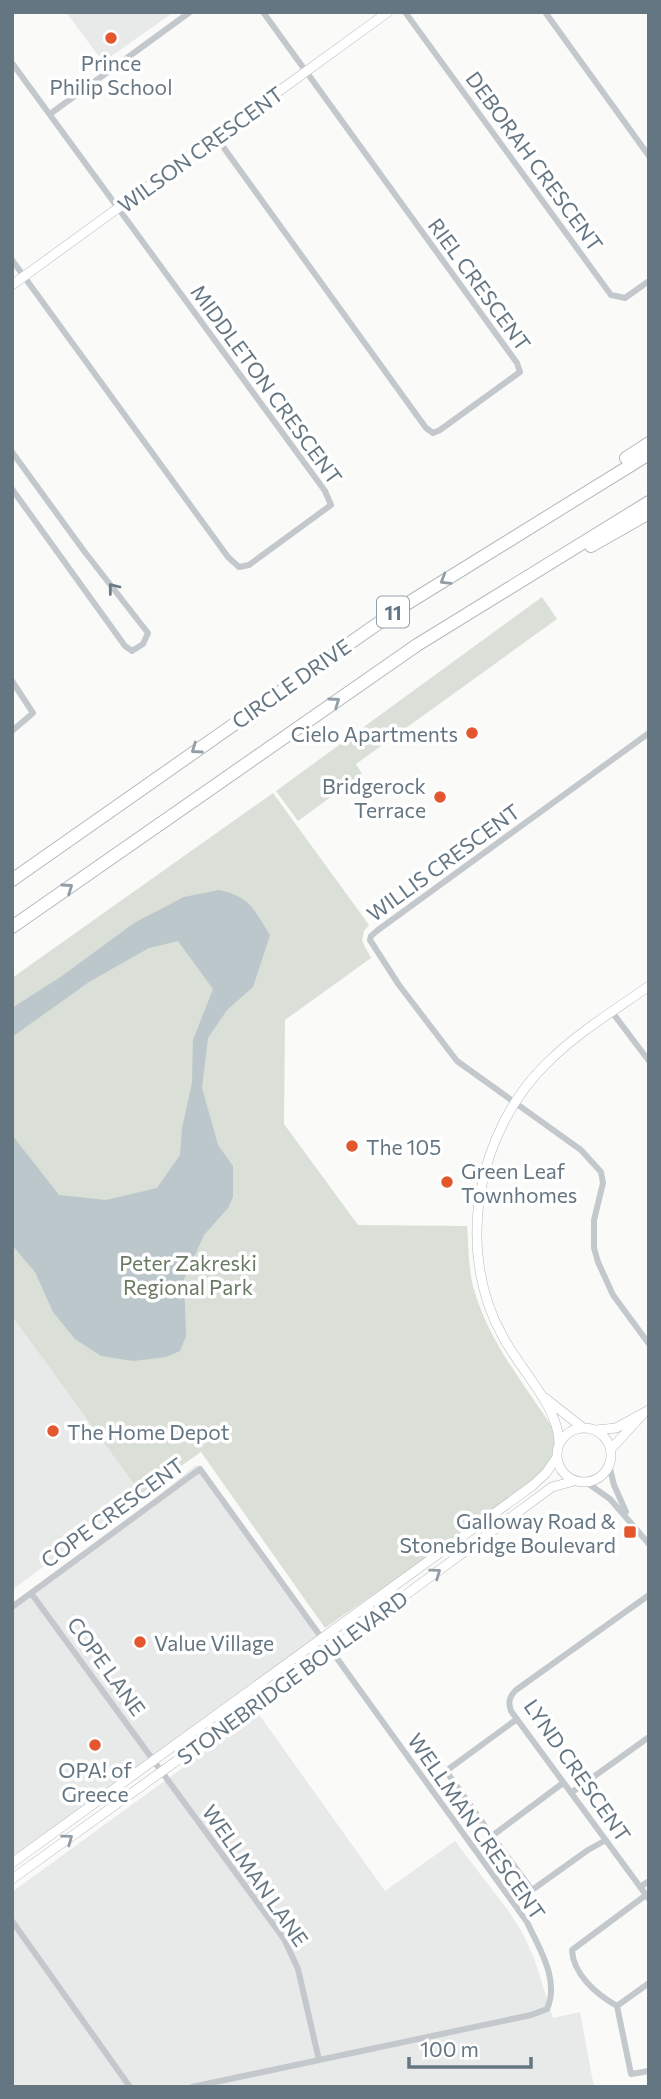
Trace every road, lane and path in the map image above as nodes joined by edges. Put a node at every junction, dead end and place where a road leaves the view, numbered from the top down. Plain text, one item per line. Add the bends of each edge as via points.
1 (190, 12) edge
2 (263, 12) edge
3 (388, 12) edge
4 (405, 12) edge
5 (545, 12) edge
6 (12, 63) edge
7 (306, 71) junction
8 (50, 114) junction
9 (216, 137) junction
10 (649, 156) edge
11 (118, 208) junction
12 (12, 260) edge
13 (24, 277) junction
14 (649, 281) edge
15 (12, 285) edge
16 (649, 443) edge
17 (12, 452) edge
18 (649, 453) edge
19 (12, 489) edge
20 (649, 502) edge
21 (649, 513) edge
22 (467, 566) junction
23 (495, 597) junction
24 (12, 681) edge
25 (12, 732) edge
26 (649, 733) edge
27 (12, 880) edge
28 (12, 928) edge
29 (649, 986) edge
30 (612, 1012) junction
31 (649, 1061) edge
32 (514, 1102) junction
33 (649, 1344) edge
34 (539, 1392) junction
35 (647, 1411) edge
36 (583, 1428) junction
37 (595, 1430) junction
38 (559, 1444) junction
39 (611, 1449) junction
40 (556, 1457) junction
41 (610, 1465) junction
42 (574, 1481) junction
43 (586, 1482) junction
44 (628, 1517) junction
45 (649, 1544) edge
46 (32, 1593) junction
47 (649, 1595) edge
48 (12, 1607) edge
49 (321, 1637) junction
50 (331, 1650) junction
51 (517, 1719) junction
52 (649, 1737) edge
53 (154, 1760) junction
54 (162, 1771) junction
55 (564, 1783) junction
56 (571, 1793) junction
57 (492, 1836) junction
58 (606, 1840) junction
59 (12, 1863) edge
60 (12, 1879) edge
61 (649, 1881) edge
62 (640, 1887) junction
63 (647, 1897) edge
64 (12, 1921) edge
65 (649, 1983) edge
66 (617, 2006) junction
67 (318, 2060) junction
68 (649, 2071) edge
69 (130, 2087) edge
70 (192, 2087) edge

1 - 8 street
2 - 7 street
3 - 7 main road, WILSON CRESCENT
4 - 14 street, DEBORAH CRESCENT via 611,295 625,298
5 - 10 street
6 - 8 street
7 - 9 main road, WILSON CRESCENT
7 - 9 street, RIEL CRESCENT via 520,372 433,433
8 - 11 street
9 - 11 main road, WILSON CRESCENT
11 - 13 main road, WILSON CRESCENT
11 - 13 street, MIDDLETON CRESCENT via 325,491 331,505 323,512 249,565 239,567
12 - 13 street
13 - 15 main road, WILSON CRESCENT
16 - 22 highway
19 -> 17 street via 125,646 132,651 143,644 148,634
18 - 22 highway, CIRCLE DRIVE / 11
20 - 23 highway, CIRCLE DRIVE / 11
21 - 23 highway
22 -> 27 highway, CIRCLE DRIVE / 11 via 390,614
28 -> 23 highway, CIRCLE DRIVE / 11 via 417,645
24 - 25 street via 33,713
26 - 32 street, WILLIS CRESCENT via 371,936 372,945 399,985 457,1060
29 - 30 main road
30 - 31 street
30 - 32 main road via 547,1062
32 - 33 street via 581,1150 601,1172 603,1183 593,1220 594,1248 613,1295
32 - 34 main road via 495,1138 482,1178 478,1245 491,1313
34 - 36 main road
34 - 38 main road via 555,1423
35 - 37 main road via 616,1428
35 - 39 main road
36 - 37 main road
36 - 38 main road via 570,1432
37 - 39 main road
38 - 40 main road
39 - 41 main road
40 - 42 main road via 563,1473
40 - 49 main road, STONEBRIDGE BOULEVARD via 532,1486
41 - 43 main road via 599,1478
41 - 44 street
42 - 43 main road
50 -> 42 main road, STONEBRIDGE BOULEVARD via 552,1487
43 - 44 street via 604,1492
44 - 45 street
46 - 48 street, COPE CRESCENT
46 - 49 street, COPE CRESCENT via 200,1469
46 - 53 street, COPE LANE
47 - 51 street, LYND CRESCENT via 512,1694 509,1704
49 - 53 main road, STONEBRIDGE BOULEVARD
50 - 54 main road, STONEBRIDGE BOULEVARD
50 - 67 street, WELLMAN CRESCENT via 527,1922 552,1995 547,2009 531,2015
51 - 55 street, LYND CRESCENT
51 - 57 street via 446,1771
52 - 56 street
53 - 54 street, WELLMAN LANE
53 - 59 main road, STONEBRIDGE BOULEVARD
60 -> 54 main road, STONEBRIDGE BOULEVARD
54 - 67 street, WELLMAN LANE via 290,1950
55 - 56 street, LYND CRESCENT
55 - 57 street
56 - 58 street, LYND CRESCENT
57 - 58 street via 532,1890
58 - 62 street, LYND CRESCENT
61 - 62 street
62 - 63 street, LYND CRESCENT
63 - 66 street via 572,1950 572,1962 587,1982
64 - 69 street
65 - 66 street
66 - 68 street via 631,2074
67 - 70 street, WELLMAN CRESCENT

